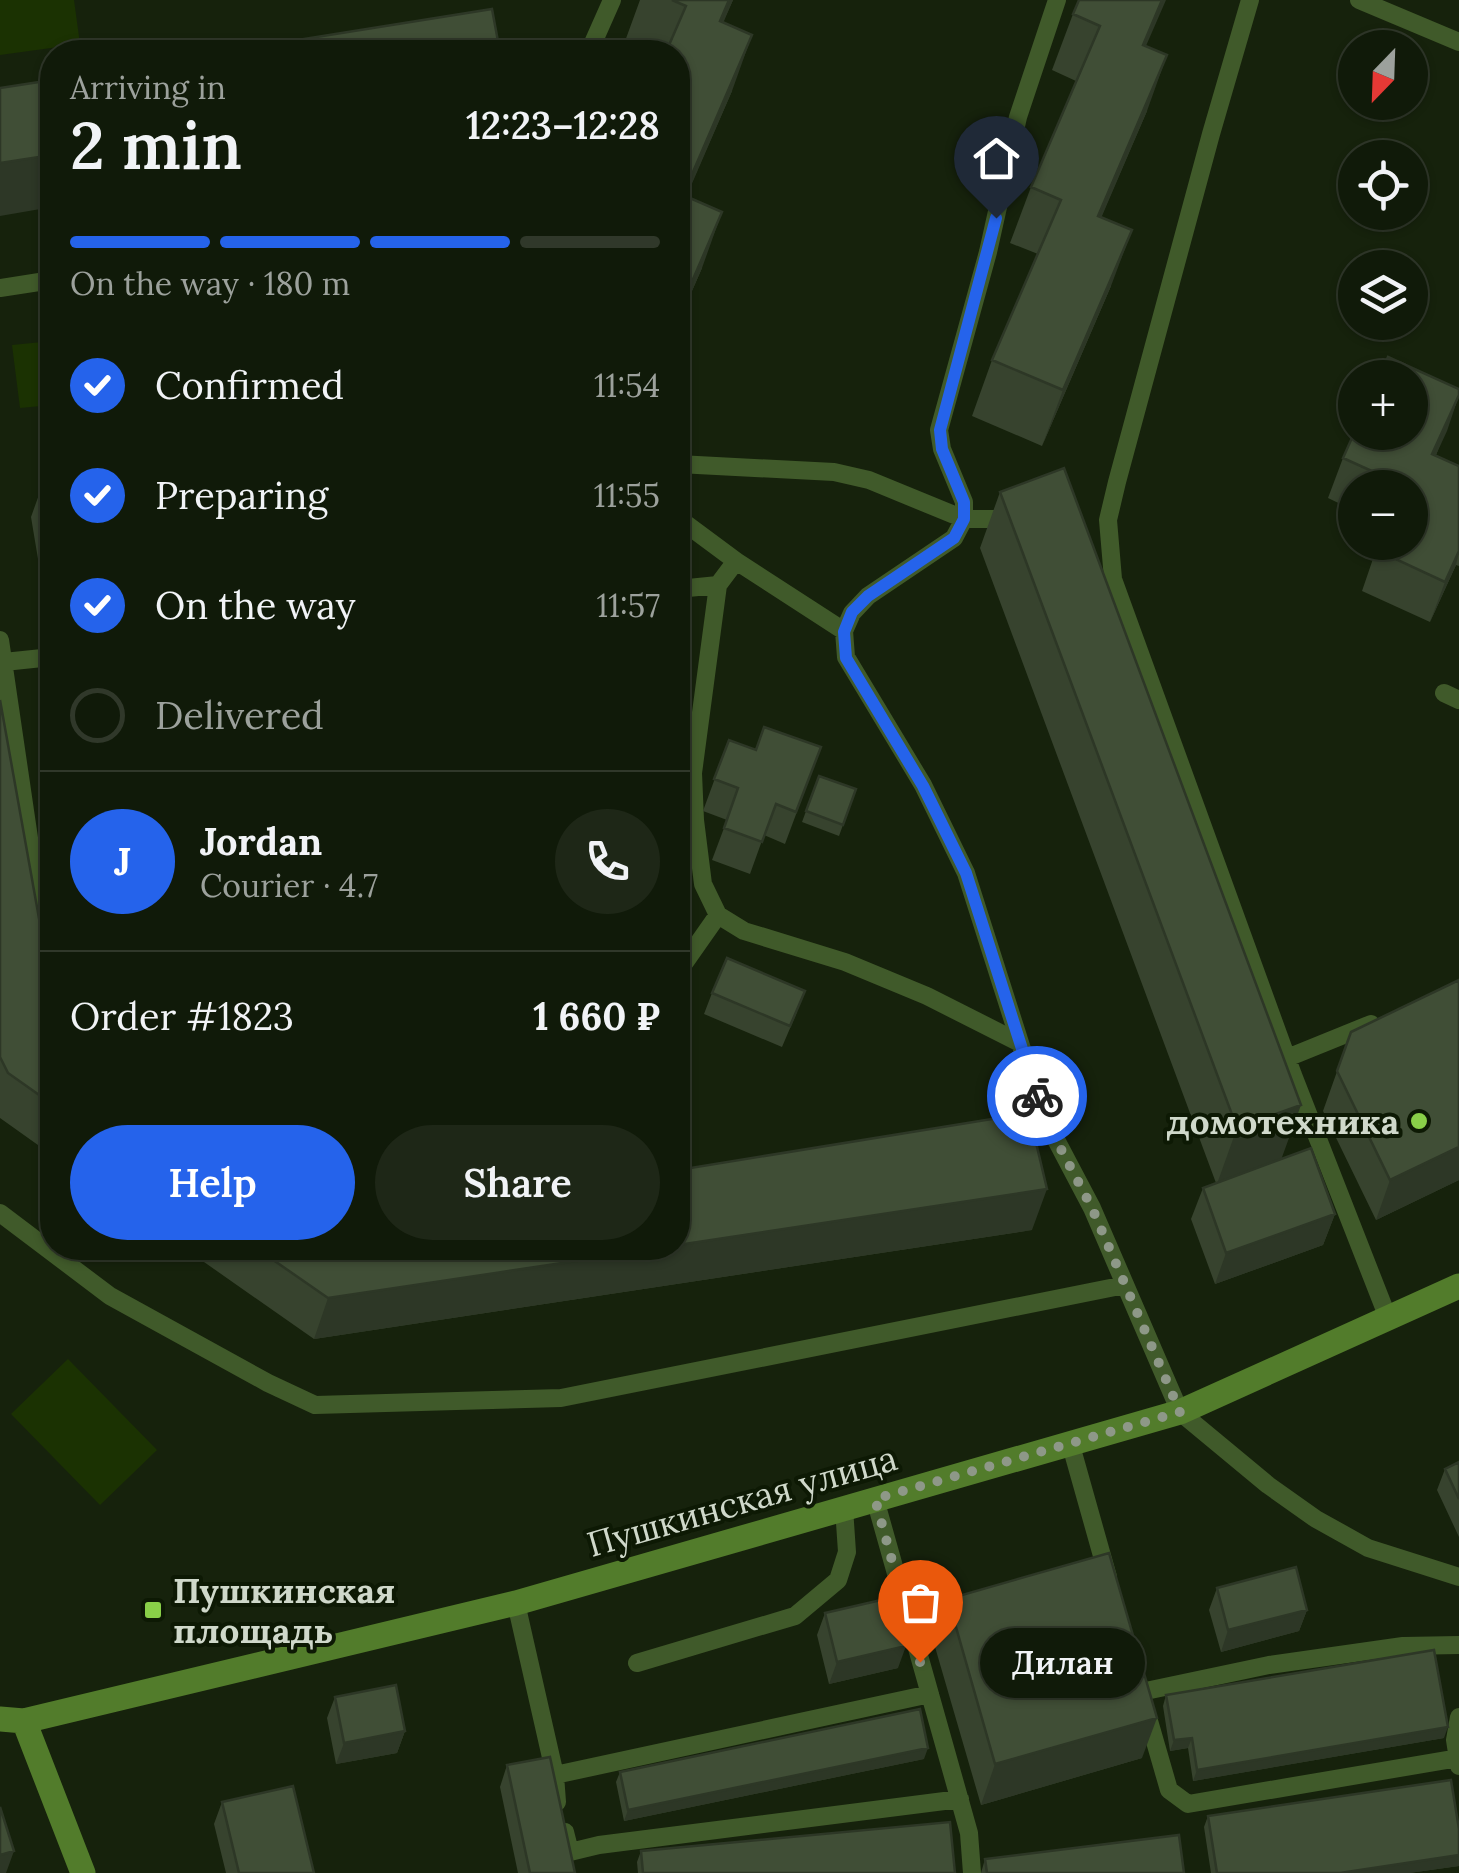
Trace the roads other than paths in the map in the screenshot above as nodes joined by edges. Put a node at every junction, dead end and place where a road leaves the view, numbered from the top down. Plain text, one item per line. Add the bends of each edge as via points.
1 (612, 0) edge
2 (1057, 0) edge
3 (1250, 0) edge
4 (1359, 0) edge
5 (594, 40) edge
6 (1459, 42) edge
7 (40, 282) edge
8 (0, 288) edge
9 (690, 465) edge
10 (964, 519) junction
11 (1036, 520) edge
12 (690, 527) edge
13 (736, 561) junction
14 (718, 584) junction
15 (690, 588) edge
16 (844, 632) junction
17 (0, 640) edge
18 (40, 658) edge
19 (4, 662) junction
20 (40, 912) edge
21 (718, 915) junction
22 (690, 955) edge
23 (1390, 1016) edge
24 (1020, 1042) junction
25 (1286, 1058) junction
26 (1043, 1115) junction
27 (1024, 1118) edge
28 (0, 1213) edge
29 (40, 1243) edge
30 (62, 1260) edge
31 (1126, 1285) junction
32 (1459, 1286) edge
33 (1388, 1318) junction
34 (1180, 1412) junction
35 (1070, 1442) junction
36 (875, 1499) junction
37 (844, 1508) junction
38 (1459, 1577) edge
39 (516, 1603) junction
40 (1116, 1603) edge
41 (1459, 1645) edge
42 (636, 1663) dead end
43 (930, 1694) junction
44 (1459, 1717) edge
45 (12, 1720) edge
46 (1458, 1762) edge
47 (555, 1776) junction
48 (960, 1799) junction
49 (570, 1852) junction
50 (83, 1873) edge
51 (573, 1873) edge
52 (972, 1873) edge

1 - 5 lane
2 - 10 lane via 1018,118 940,430
3 - 25 lane via 1099,520 1113,578
4 - 6 lane
7 - 8 lane
9 - 10 lane via 834,472
10 - 11 lane
10 - 16 lane via 954,538 868,596
12 - 13 lane
13 - 14 lane
13 - 16 lane
14 - 15 lane
14 - 21 lane via 692,774 703,884
16 - 24 lane via 846,658 966,873
17 - 19 lane
18 - 19 lane
19 - 20 lane
21 - 22 lane
21 - 24 lane via 744,931 845,962 946,1004
23 - 25 lane
24 - 26 lane
25 - 33 lane
26 - 27 lane
26 - 31 lane
28 - 29 lane
30 - 31 lane via 110,1296 315,1405 561,1398
31 - 34 lane
32 - 33 main road, Пушкинская улица
33 - 34 main road, Пушкинская улица
34 - 35 main road, Пушкинская улица
34 - 38 lane via 1316,1519 1368,1548
35 - 36 main road, Пушкинская улица
35 - 40 lane
36 - 37 main road, Пушкинская улица
36 - 43 lane
37 - 39 main road, Пушкинская улица
37 - 42 lane via 847,1552 838,1580 795,1616
39 - 45 main road, Пушкинская улица
39 - 47 lane
41 - 46 lane via 1403,1646 1138,1684 1169,1790 1188,1804
43 - 47 lane
43 - 48 lane
44 - 46 lane
45 - 50 main road
47 - 49 lane
48 - 49 lane
48 - 52 lane
49 - 51 lane

